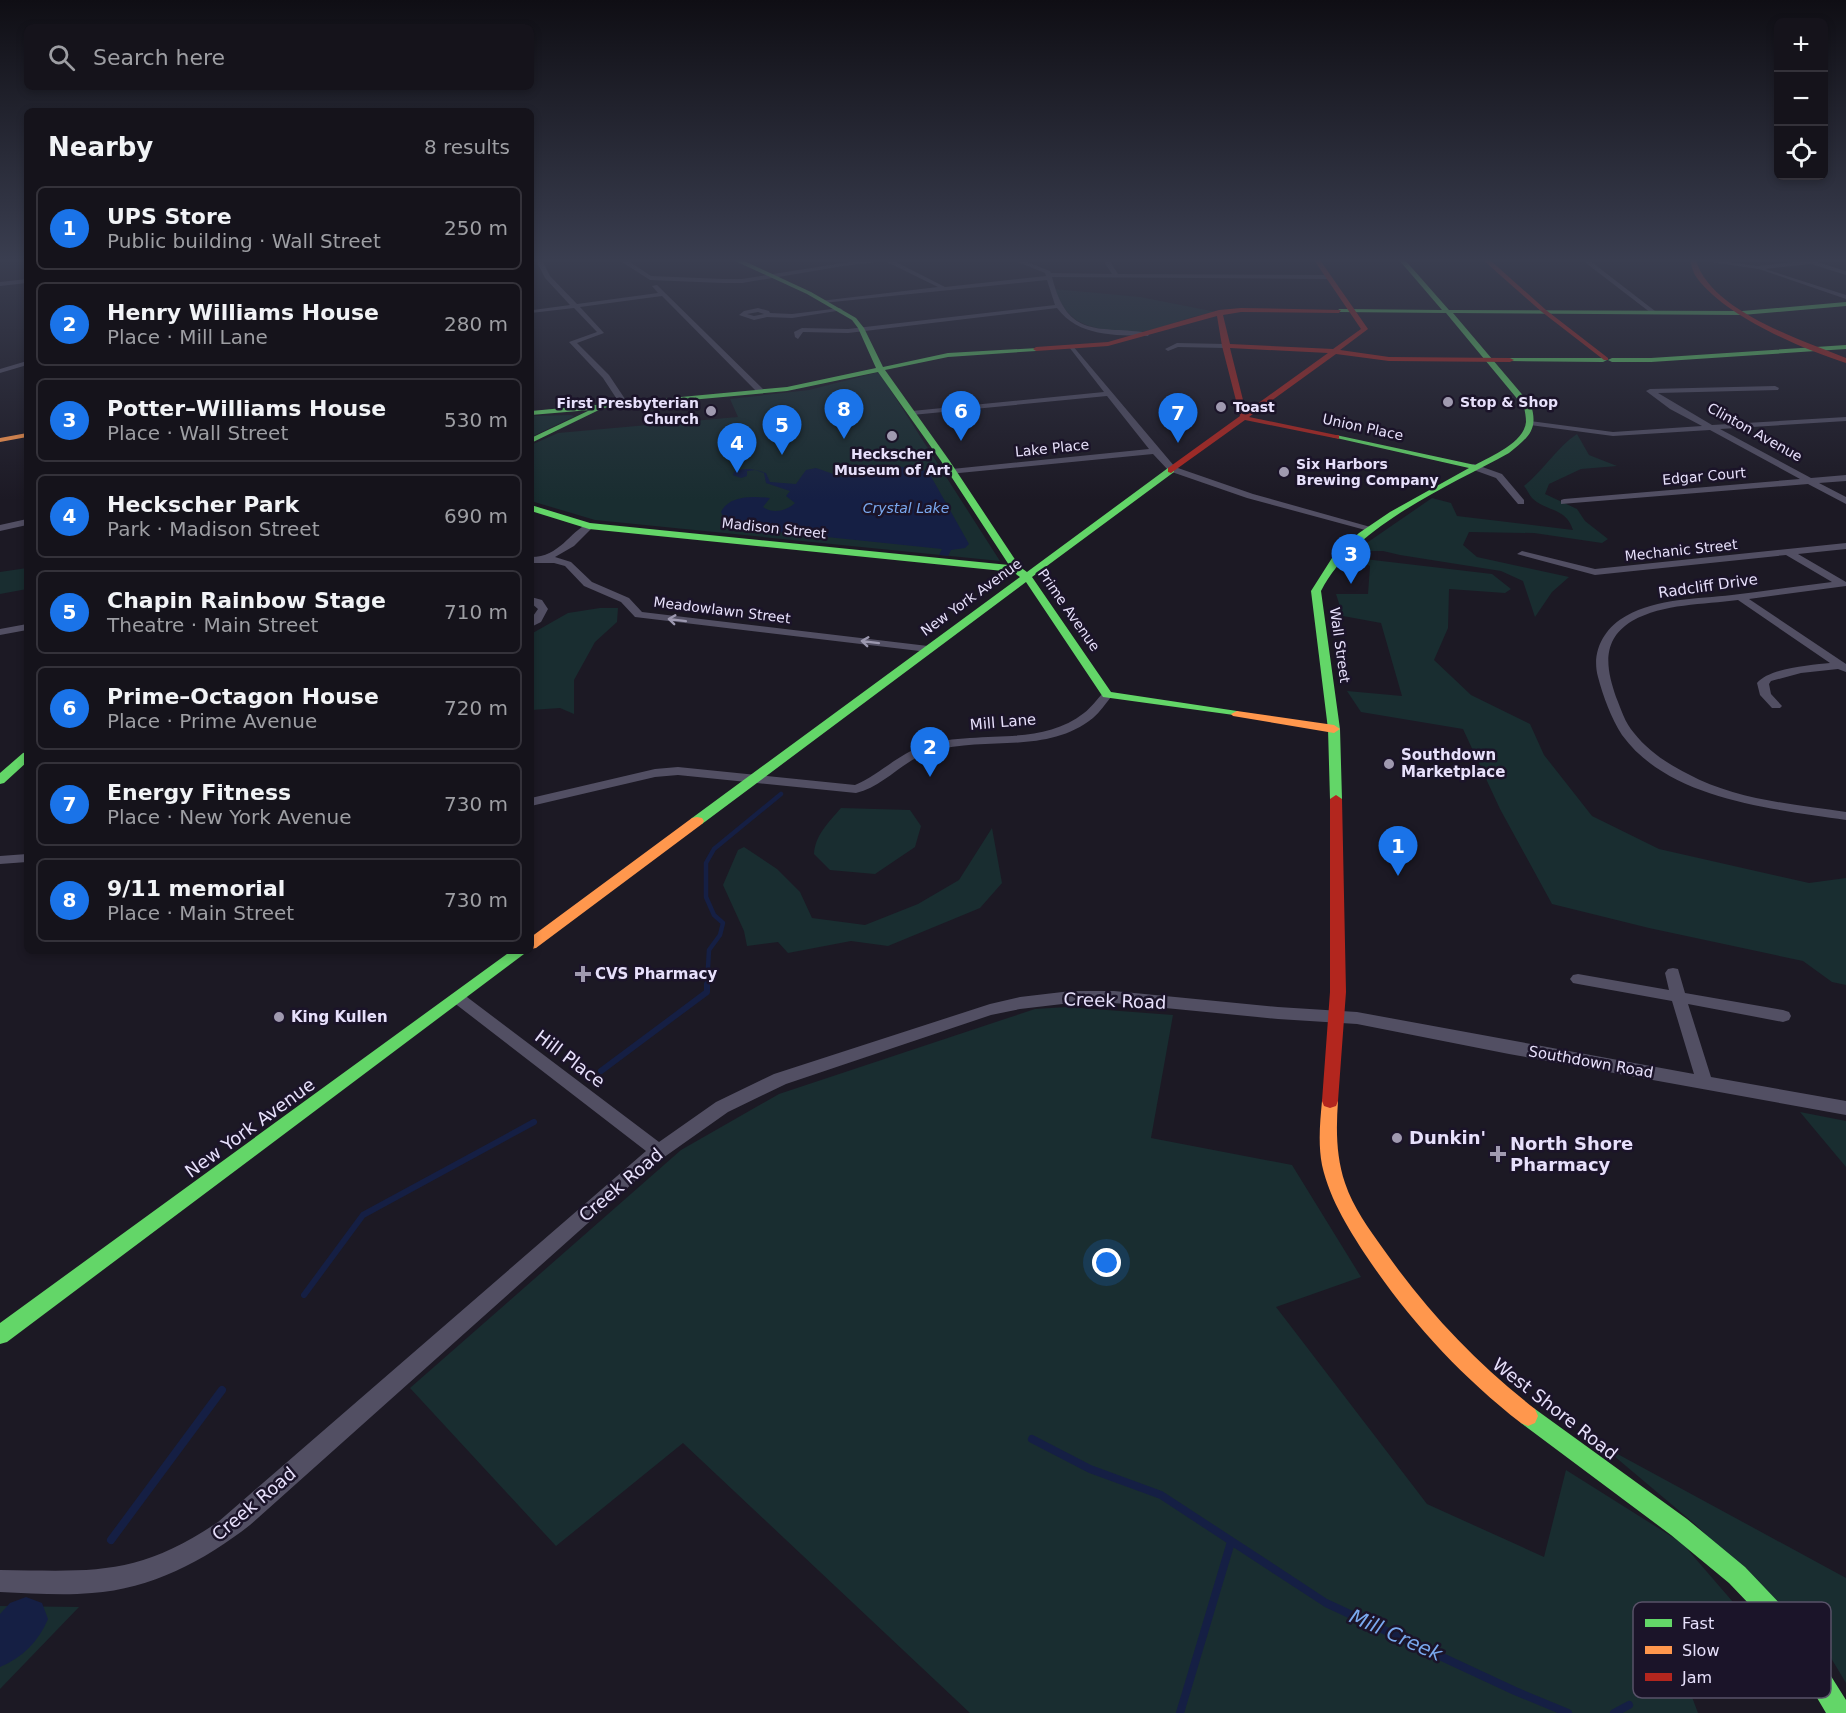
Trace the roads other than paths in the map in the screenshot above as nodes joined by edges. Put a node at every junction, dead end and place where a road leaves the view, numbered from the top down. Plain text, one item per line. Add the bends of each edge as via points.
1 (579, 340) edge
2 (709, 340) edge
3 (867, 340) edge
4 (1132, 340) edge
5 (1225, 340) edge
6 (1349, 340) edge
7 (1473, 340) edge
8 (1582, 340) edge
9 (1801, 340) edge
10 (1226, 346) junction
11 (1072, 347) junction
12 (1816, 347) junction
13 (1846, 347) edge
14 (1168, 349) dead end
15 (1332, 351) junction
16 (1491, 360) junction
17 (1609, 361) junction
18 (1846, 361) edge
19 (24, 364) edge
20 (881, 368) junction
21 (0, 371) edge
22 (1774, 388) dead end
23 (761, 391) junction
24 (1109, 394) junction
25 (625, 405) junction
26 (600, 408) junction
27 (534, 413) edge
28 (912, 414) junction
29 (1245, 418) junction
30 (1846, 420) edge
31 (1530, 423) junction
32 (1712, 428) junction
33 (24, 436) edge
34 (0, 440) edge
35 (534, 440) edge
36 (1155, 451) junction
37 (1474, 467) junction
38 (1172, 469) junction
39 (952, 472) junction
40 (1846, 478) edge
41 (1810, 481) junction
42 (1846, 501) edge
43 (1521, 502) dead end
44 (1564, 502) dead end
45 (534, 509) edge
46 (24, 516) edge
47 (0, 521) edge
48 (24, 523) edge
49 (589, 526) junction
50 (0, 528) edge
51 (1369, 528) junction
52 (1846, 546) edge
53 (1788, 552) junction
54 (1522, 554) dead end
55 (534, 562) edge
56 (1022, 573) junction
57 (1843, 585) edge
58 (1740, 597) junction
59 (534, 601) edge
60 (534, 622) edge
61 (24, 628) edge
62 (0, 632) edge
63 (928, 649) junction
64 (1843, 667) edge
65 (1107, 695) junction
66 (1776, 706) dead end
67 (1335, 729) junction
68 (24, 759) edge
69 (755, 779) junction
70 (0, 780) edge
71 (534, 801) edge
72 (1846, 816) edge
73 (24, 858) edge
74 (0, 860) edge
75 (534, 942) edge
76 (517, 954) edge
77 (1673, 973) dead end
78 (1578, 979) dead end
79 (1678, 997) junction
80 (458, 998) junction
81 (1337, 1016) junction
82 (1783, 1016) dead end
83 (1704, 1082) junction
84 (1846, 1108) edge
85 (658, 1151) junction
86 (0, 1335) edge
87 (0, 1581) edge
88 (1763, 1602) edge
89 (1831, 1698) edge
90 (1840, 1713) edge

1 - 25 street via 572,342 606,377
2 - 23 street
3 - 20 main road, Prime Avenue
4 - 11 main road
5 - 10 main road
6 - 15 main road, New York Avenue
7 - 16 main road
8 - 17 main road
9 - 12 main road
10 - 14 street via 1177,345
10 - 15 main road
10 - 29 main road
11 - 20 main road via 948,355
11 - 24 street
12 - 13 main road
12 - 17 main road
12 - 18 main road
15 - 16 main road via 1389,359
15 - 29 main road, New York Avenue
16 - 17 main road
16 - 31 main road via 1528,407
19 - 21 street
20 - 23 main road via 812,385
20 - 28 main road, Prime Avenue
22 - 32 street, Clinton Avenue via 1650,391
23 - 25 main road
24 - 28 street
24 - 36 street
25 - 26 main road
26 - 27 main road
26 - 35 main road
28 - 39 main road, Prime Avenue
29 - 37 main road, Union Place
29 - 38 main road, New York Avenue
30 - 32 street
31 - 32 street via 1613,434
31 - 37 main road, Wall Street via 1526,436
32 - 41 street, Clinton Avenue
33 - 34 main road
36 - 38 street
36 - 39 street, Lake Place
37 - 43 street via 1499,476
37 - 51 main road, Wall Street
38 - 51 street via 1250,496
38 - 56 main road, New York Avenue
39 - 56 main road, Prime Avenue
40 - 41 street, Edgar Court
41 - 42 street, Clinton Avenue
41 - 44 street, Edgar Court
45 - 49 main road, Madison Street
46 - 47 street
48 - 50 street
49 - 55 street via 571,544
49 - 56 main road, Madison Street
51 - 67 main road, Wall Street via 1348,546 1316,591
52 - 53 street, Mechanic Street
53 - 54 street, Mechanic Street via 1594,572
53 - 57 street
63 -> 55 street, Meadowlawn Street via 639,615 625,600 588,584 568,564 554,560
56 - 63 main road, New York Avenue
56 - 65 main road, Prime Avenue
57 - 58 street, Radcliff Drive
58 - 64 street
58 - 72 street, Radcliff Drive via 1653,609 1632,617 1607,638 1601,654 1603,675 1626,732 1648,755 1686,780 1731,797
59 - 60 street via 543,609
61 - 62 street
63 - 69 main road, New York Avenue
64 - 66 street via 1767,679 1764,690
65 - 67 main road
65 - 69 street, Mill Lane via 1086,720 1063,730 1036,737 929,748 905,758 871,784 856,789
67 - 81 main road, Wall Street
68 - 70 main road
69 - 71 street, Mill Lane via 688,771 655,773
69 - 75 main road, New York Avenue
73 - 74 street
76 - 80 main road, New York Avenue
77 - 79 street
78 - 79 street
79 - 82 street
79 - 83 street
80 - 85 street, Hill Place
80 - 86 main road, New York Avenue
81 - 83 street, Southdown Road
81 - 85 street, Creek Road via 1114,997 1066,997 1020,1003 954,1021 764,1086 715,1112
81 - 88 main road, West Shore Road via 1328,1101 1333,1174 1351,1217 1379,1261 1439,1335 1492,1386 1649,1503 1737,1575
83 - 84 street, Southdown Road
85 - 87 street, Creek Road via 203,1546 163,1566 105,1581
89 - 90 main road, West Shore Road

